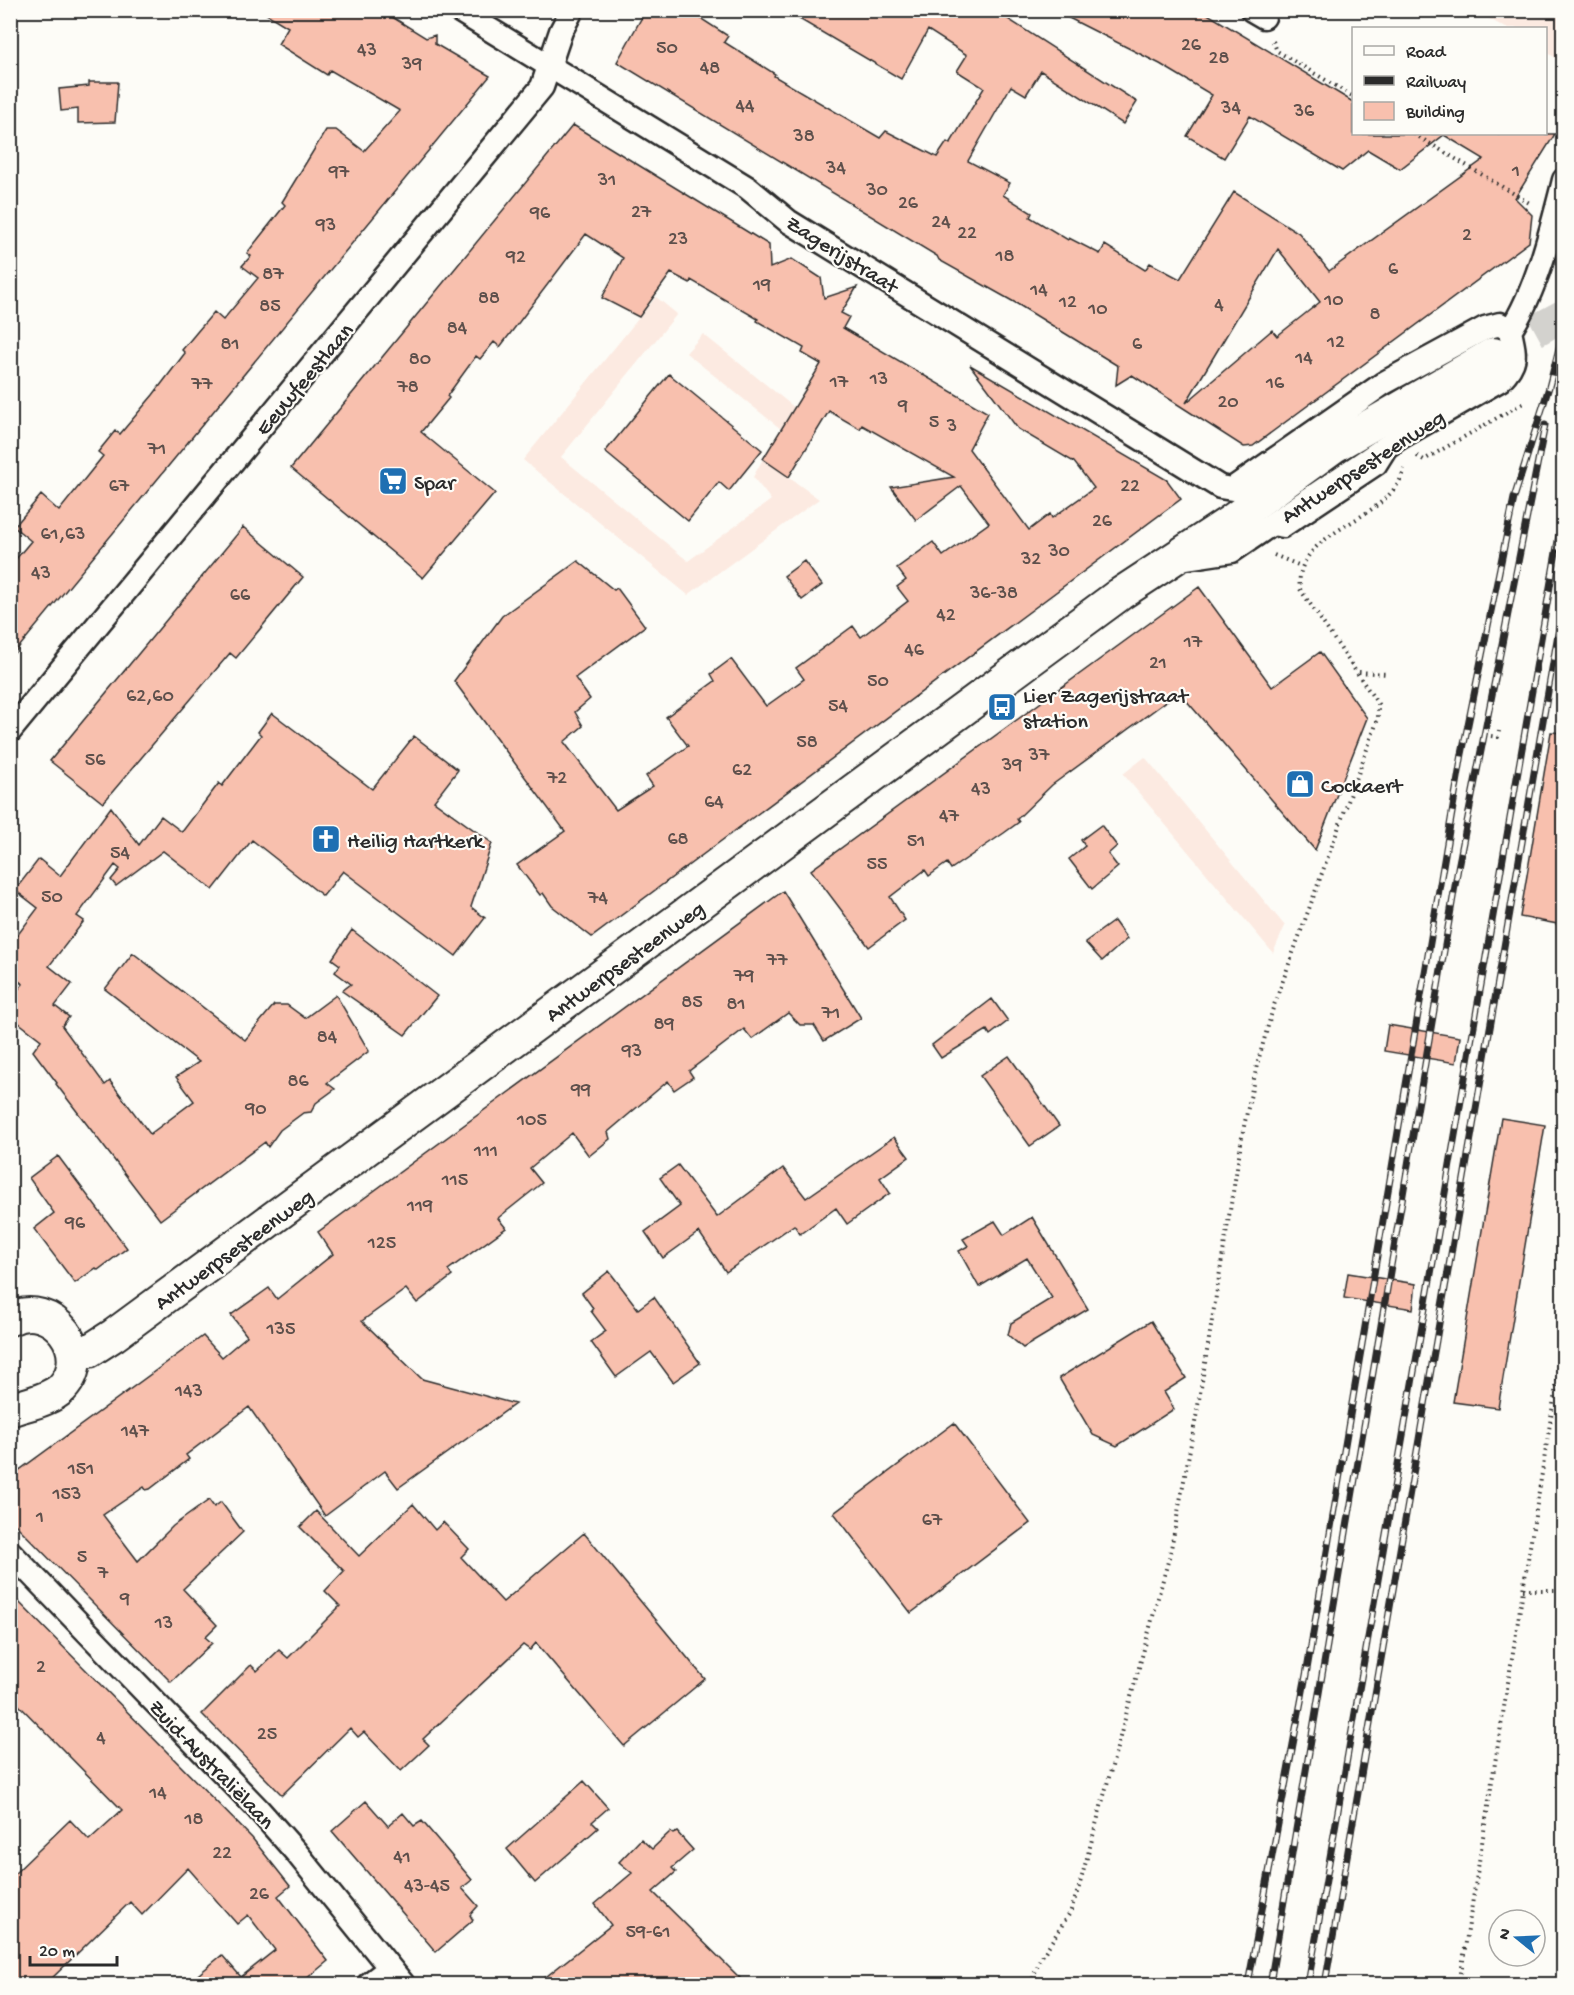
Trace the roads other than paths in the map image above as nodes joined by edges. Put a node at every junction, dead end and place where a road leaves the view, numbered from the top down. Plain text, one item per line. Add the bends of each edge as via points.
1 (458, 10) edge
2 (572, 10) edge
3 (551, 67) junction
4 (1563, 180) edge
5 (1509, 333) junction
6 (1172, 560) junction
7 (10, 731) edge
8 (11, 1317) edge
9 (75, 1354) junction
10 (10, 1410) edge
11 (10, 1552) edge
12 (397, 1976) edge
13 (369, 1984) edge

1 - 3 street, Zagerijstraat
2 - 3 street, Eeuwfeestlaan via 561,31
3 - 5 street, Zagerijstraat via 748,188 788,220 1220,487 1232,489 1384,383 1485,328 1500,324
3 - 7 street, Eeuwfeestlaan via 542,87 518,117
4 - 5 street via 1554,218
5 - 6 street, Antwerpsesteenweg via 1333,447
5 - 6 street, Antwerpsesteenweg via 1516,356 1511,369 1404,445 1232,551
6 - 9 street, Antwerpsesteenweg via 1094,613 114,1335 89,1351
8 - 9 street via 38,1314 52,1320 66,1332
9 - 10 street via 64,1386 55,1394
11 - 12 street, Zuid-Australiëlaan via 258,1809
12 - 13 street

